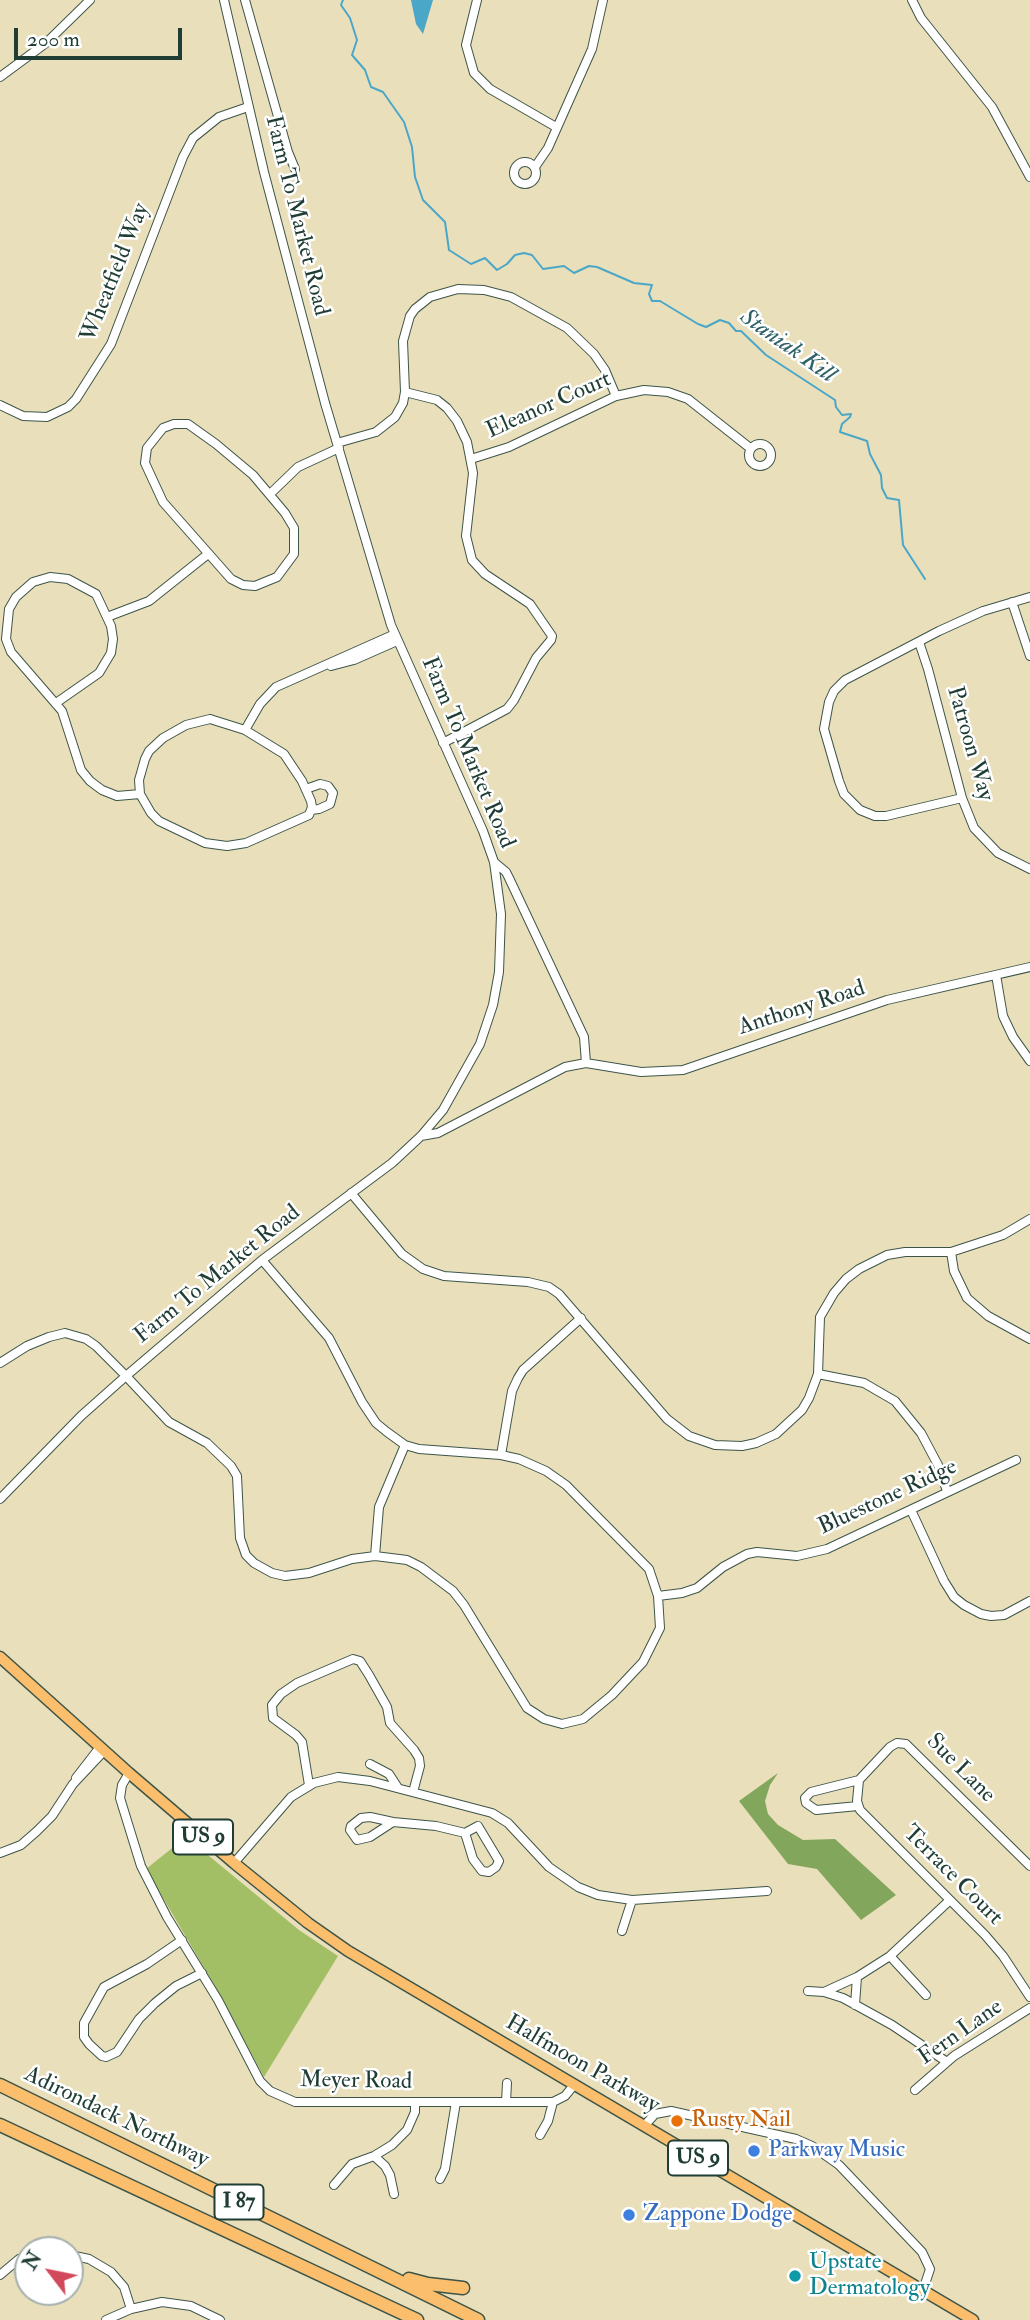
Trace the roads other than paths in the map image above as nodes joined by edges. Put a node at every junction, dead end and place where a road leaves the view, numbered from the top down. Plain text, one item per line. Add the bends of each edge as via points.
1 (90, 0) edge
2 (223, 0) edge
3 (245, 0) edge
4 (477, 0) edge
5 (603, 0) edge
6 (912, 0) edge
7 (0, 77) edge
8 (248, 107) junction
9 (556, 127) junction
10 (535, 167) dead end
11 (295, 169) dead end
12 (1030, 177) edge
13 (405, 392) junction
14 (616, 396) junction
15 (0, 405) edge
16 (338, 446) junction
17 (750, 448) dead end
18 (471, 459) junction
19 (270, 494) junction
20 (208, 554) junction
21 (1030, 597) edge
22 (1012, 603) junction
23 (107, 617) junction
24 (396, 638) junction
25 (919, 642) junction
26 (1030, 656) edge
27 (56, 703) junction
28 (245, 730) junction
29 (443, 743) junction
30 (306, 789) junction
31 (141, 794) junction
32 (962, 798) junction
33 (311, 810) junction
34 (494, 862) junction
35 (1030, 869) edge
36 (1030, 967) edge
37 (996, 975) junction
38 (1030, 1060) edge
39 (586, 1063) junction
40 (421, 1136) junction
41 (351, 1193) junction
42 (1030, 1219) edge
43 (951, 1252) junction
44 (262, 1260) junction
45 (581, 1318) junction
46 (1030, 1339) edge
47 (0, 1363) edge
48 (818, 1374) junction
49 (127, 1376) junction
50 (405, 1445) junction
51 (501, 1455) junction
52 (1016, 1460) dead end
53 (947, 1492) junction
54 (0, 1499) edge
55 (911, 1510) junction
56 (375, 1556) junction
57 (658, 1595) junction
58 (1030, 1601) edge
59 (0, 1657) edge
60 (102, 1749) junction
61 (370, 1764) dead end
62 (129, 1773) junction
63 (859, 1780) junction
64 (309, 1785) junction
65 (398, 1788) junction
66 (413, 1792) junction
67 (858, 1806) junction
68 (393, 1822) junction
69 (465, 1833) junction
70 (0, 1853) edge
71 (233, 1863) junction
72 (1030, 1866) edge
73 (767, 1891) dead end
74 (632, 1900) junction
75 (950, 1900) junction
76 (622, 1931) dead end
77 (182, 1940) junction
78 (890, 1956) junction
79 (202, 1973) junction
80 (857, 1977) junction
81 (808, 1991) dead end
82 (824, 1992) junction
83 (926, 1994) dead end
84 (1030, 1997) edge
85 (855, 2005) junction
86 (1030, 2008) edge
87 (947, 2062) junction
88 (507, 2084) dead end
89 (0, 2085) edge
90 (575, 2085) junction
91 (915, 2090) dead end
92 (456, 2102) junction
93 (506, 2102) junction
94 (554, 2102) junction
95 (415, 2103) junction
96 (0, 2125) edge
97 (644, 2126) junction
98 (540, 2135) dead end
99 (374, 2157) junction
100 (440, 2179) dead end
101 (334, 2185) dead end
102 (394, 2194) dead end
103 (346, 2254) junction
104 (84, 2258) edge
105 (14, 2263) edge
106 (0, 2275) edge
107 (463, 2288) dead end
108 (923, 2290) junction
109 (131, 2309) junction
110 (106, 2320) edge
111 (220, 2320) edge
112 (417, 2320) edge
113 (478, 2320) edge
114 (973, 2320) edge

1 - 7 street via 46,43
2 - 8 street, Farm To Market Road
3 - 11 street
4 - 9 street via 467,45 474,73 490,89
5 - 9 street via 592,49
6 - 12 street via 921,18 992,107
8 - 15 street, Wheatfield Way via 219,117 194,138 111,344 76,399 47,417 23,416
8 - 16 street, Farm To Market Road
9 - 10 street
13 - 14 street via 403,341 410,316 430,297 466,289 511,297 574,333 600,362
13 - 16 street via 400,409 383,428
13 - 18 street via 429,397 447,408 463,431
14 - 17 street, Eleanor Court via 644,390 677,395 696,404
14 - 18 street, Eleanor Court via 521,442
16 - 19 street via 298,467
16 - 24 street, Farm To Market Road
18 - 29 street via 473,488 466,536 471,559 530,604 552,637 507,709
19 - 20 street via 294,528 296,540 295,554 277,577 255,586 243,585
19 - 20 street via 238,462 188,424 163,428 147,448 145,463 163,502
20 - 23 street via 149,601
21 - 22 street
22 - 25 street via 983,611
22 - 26 street
23 - 27 street via 113,639 106,664
23 - 27 street via 96,594 68,579 50,577 33,582 16,597 9,609 6,639 11,652
24 - 28 street via 276,687
24 - 29 street, Farm To Market Road
25 - 32 street, Patroon Way
25 - 32 street via 839,685 829,702 824,729 844,794 860,810 886,816
27 - 31 street via 81,770 90,781 117,796
28 - 30 street via 284,754
28 - 31 street via 210,719 163,738 149,751 141,768
29 - 34 street, Farm To Market Road
30 - 33 street
30 - 33 street via 320,784 332,793 330,804
31 - 33 street via 159,821 215,845 246,842 309,815
32 - 35 street, Patroon Way via 984,842
34 - 39 street via 506,872 584,1037
34 - 40 street, Farm To Market Road via 502,936 493,1005 469,1066
36 - 37 street, Anthony Road
37 - 38 street via 1003,1016
37 - 39 street, Anthony Road via 887,1000 683,1070 641,1072
39 - 40 street, Anthony Road via 565,1067 438,1133
40 - 41 street, Farm To Market Road
41 - 44 street, Farm To Market Road
41 - 45 street via 402,1254 423,1269 444,1276 540,1284 559,1294
42 - 43 street via 1003,1235
43 - 46 street via 967,1298 988,1316
43 - 48 street via 887,1255 846,1279 820,1317
44 - 49 street, Farm To Market Road
44 - 50 street via 329,1339 376,1423
45 - 48 street via 667,1419 689,1436 715,1445 742,1446 776,1434 802,1410
45 - 51 street via 518,1378
47 - 49 street via 27,1346 76,1335 96,1346
48 - 53 street via 864,1383 895,1401 921,1433
49 - 54 street, Farm To Market Road
49 - 56 street via 169,1422 208,1443 231,1466 237,1476 240,1538 254,1563 272,1573 294,1575
50 - 51 street
50 - 56 street via 379,1507
51 - 57 street via 546,1471 566,1485 640,1558
52 - 53 street, Bluestone Ridge
53 - 55 street, Bluestone Ridge
55 - 57 street, Bluestone Ridge via 811,1554 747,1554 697,1588
55 - 58 street via 944,1581 964,1605 991,1616 1004,1615
56 - 57 street via 407,1560 453,1591 527,1708 562,1724 593,1712 643,1662 660,1628
59 - 60 main road, US 9
60 - 62 main road, US 9
60 - 70 street via 82,1767 52,1816 22,1845
61 - 65 street via 389,1774
62 - 71 main road, US 9
62 - 77 street, Meyer Road via 120,1798 141,1866
63 - 67 street
63 - 67 street via 806,1797 806,1803 816,1810
63 - 72 street, Sue Lane via 890,1747 906,1744
64 - 65 street via 338,1777
64 - 66 street via 302,1742 273,1718 272,1705 297,1683 356,1659 387,1707 390,1723 419,1758
64 - 71 street via 290,1797
65 - 66 street
66 - 74 street via 492,1813 571,1882 598,1895
67 - 75 street, Terrace Court
68 - 68 street via 361,1818 350,1830 361,1840
68 - 69 street
69 - 69 street via 477,1865 482,1871 493,1870 499,1861 478,1826
71 - 90 main road, Halfmoon Parkway / US 9 via 318,1930
73 - 74 street
74 - 76 street
75 - 78 street
75 - 84 street, Terrace Court via 1003,1956
77 - 79 street, Meyer Road
77 - 79 street via 104,1987 85,2024 84,2037 102,2056 117,2052 155,2003
78 - 80 street
78 - 83 street
79 - 95 street, Meyer Road via 260,2081 275,2095 295,2102
80 - 82 street
80 - 85 street
81 - 82 street
82 - 85 street
85 - 87 street
86 - 87 street, Fern Lane
87 - 91 street, Fern Lane
88 - 93 street
89 - 103 highway, Adirondack Northway / I 87
90 - 94 street
90 - 97 main road, Halfmoon Parkway / US 9
92 - 93 street, Meyer Road
92 - 95 street, Meyer Road
92 - 100 street
93 - 94 street, Meyer Road
94 - 98 street
95 - 99 street via 407,2130
96 - 112 highway, I 87
97 - 108 main road, Halfmoon Parkway / US 9
97 - 108 street via 655,2114 671,2111 812,2146 839,2165 922,2252 930,2269
99 - 101 street via 352,2164
99 - 102 street via 390,2175
103 - 107 highway via 415,2281
103 - 113 highway, Adirondack Northway / I 87
104 - 109 street via 111,2272 124,2287
105 - 106 street
108 - 114 main road, Halfmoon Parkway / US 9
109 - 110 street
109 - 111 street via 177,2303

